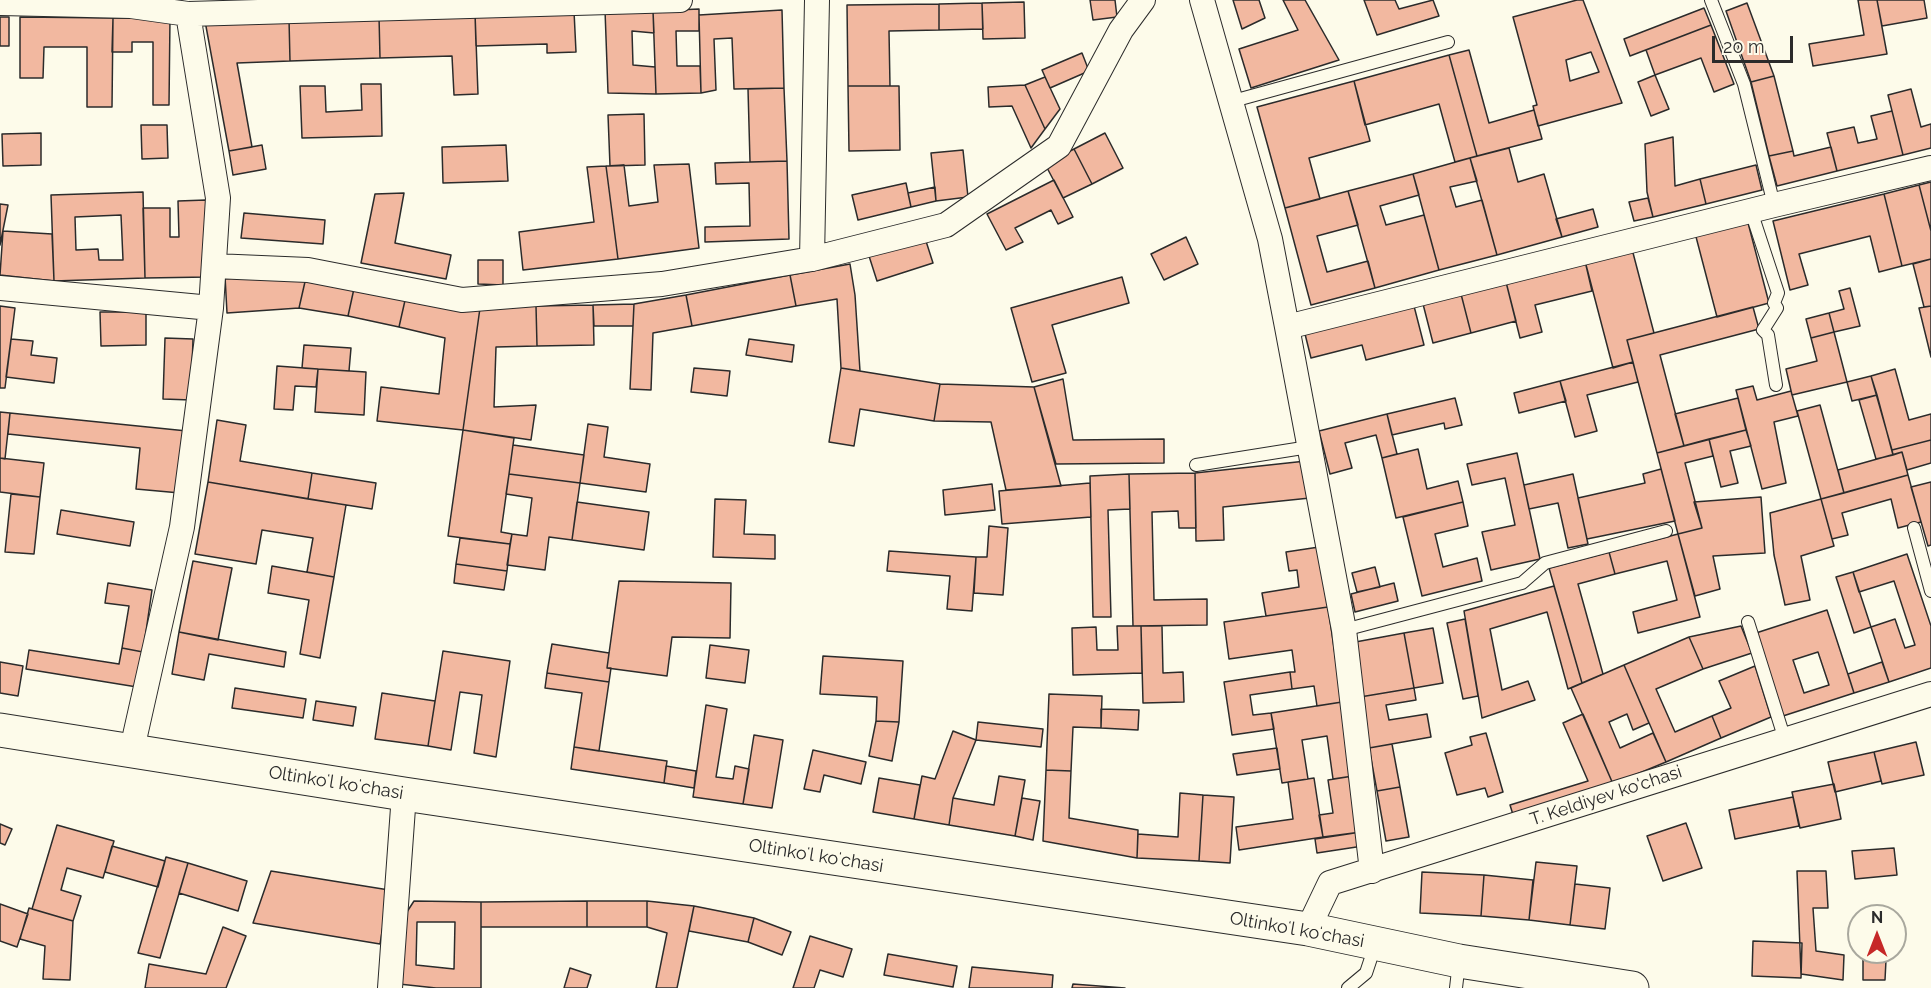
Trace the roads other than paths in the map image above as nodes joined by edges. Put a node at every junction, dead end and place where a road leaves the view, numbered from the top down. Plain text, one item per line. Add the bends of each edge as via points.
1 (680, 0) edge
2 (817, 0) edge
3 (1143, 0) edge
4 (1202, 0) edge
5 (1711, 0) edge
6 (577, 2) edge
7 (0, 3) edge
8 (131, 3) edge
9 (364, 5) edge
10 (188, 14) junction
11 (1448, 42) dead end
12 (1233, 101) junction
13 (1931, 168) edge
14 (1762, 208) junction
15 (812, 259) junction
16 (214, 266) junction
17 (0, 288) edge
18 (211, 308) junction
19 (1287, 327) junction
20 (1776, 385) dead end
21 (1309, 447) junction
22 (1196, 465) dead end
23 (1914, 528) dead end
24 (1666, 531) dead end
25 (1931, 591) edge
26 (1748, 622) dead end
27 (1344, 630) junction
28 (1931, 694) edge
29 (0, 730) edge
30 (1785, 740) junction
31 (132, 749) junction
32 (404, 794) junction
33 (1372, 870) junction
34 (1308, 929) junction
35 (1375, 945) junction
36 (1458, 974) edge
37 (390, 988) edge
38 (1348, 988) edge
39 (1632, 988) edge

1 - 6 street
2 - 15 street
3 - 15 street via 1121,30 1059,146 946,225
4 - 12 street
5 - 14 lane via 1744,84
6 - 9 street
7 - 8 street
8 - 10 street
9 - 10 street
10 - 16 street via 218,198
11 - 12 lane
12 - 19 street via 1270,239
13 - 14 street
14 - 19 street
14 - 20 lane via 1778,293 1774,303 1777,308 1763,330 1768,335
15 - 16 street via 662,284 462,300 308,270
16 - 18 street
17 - 18 street
18 - 31 street via 182,527
19 - 21 street
21 - 22 lane
21 - 27 street
23 - 25 lane
24 - 27 lane via 1545,563 1522,583
26 - 30 lane
27 - 33 street
28 - 30 street, T. Keldiyev ko'chasi
29 - 31 main road, Oltinkoʻl koʻchasi
30 - 33 street, T. Keldiyev ko'chasi
31 - 32 main road, Oltinkoʻl koʻchasi
32 - 34 main road, Oltinkoʻl koʻchasi
32 - 37 street
33 - 34 street, T. Keldiyev ko'chasi via 1330,883
34 - 35 main road, Oltinkoʻl koʻchasi
35 - 36 main road, Oltinkoʻl koʻchasi
35 - 38 lane via 1366,973
36 - 39 main road, Oltinkoʻl koʻchasi

